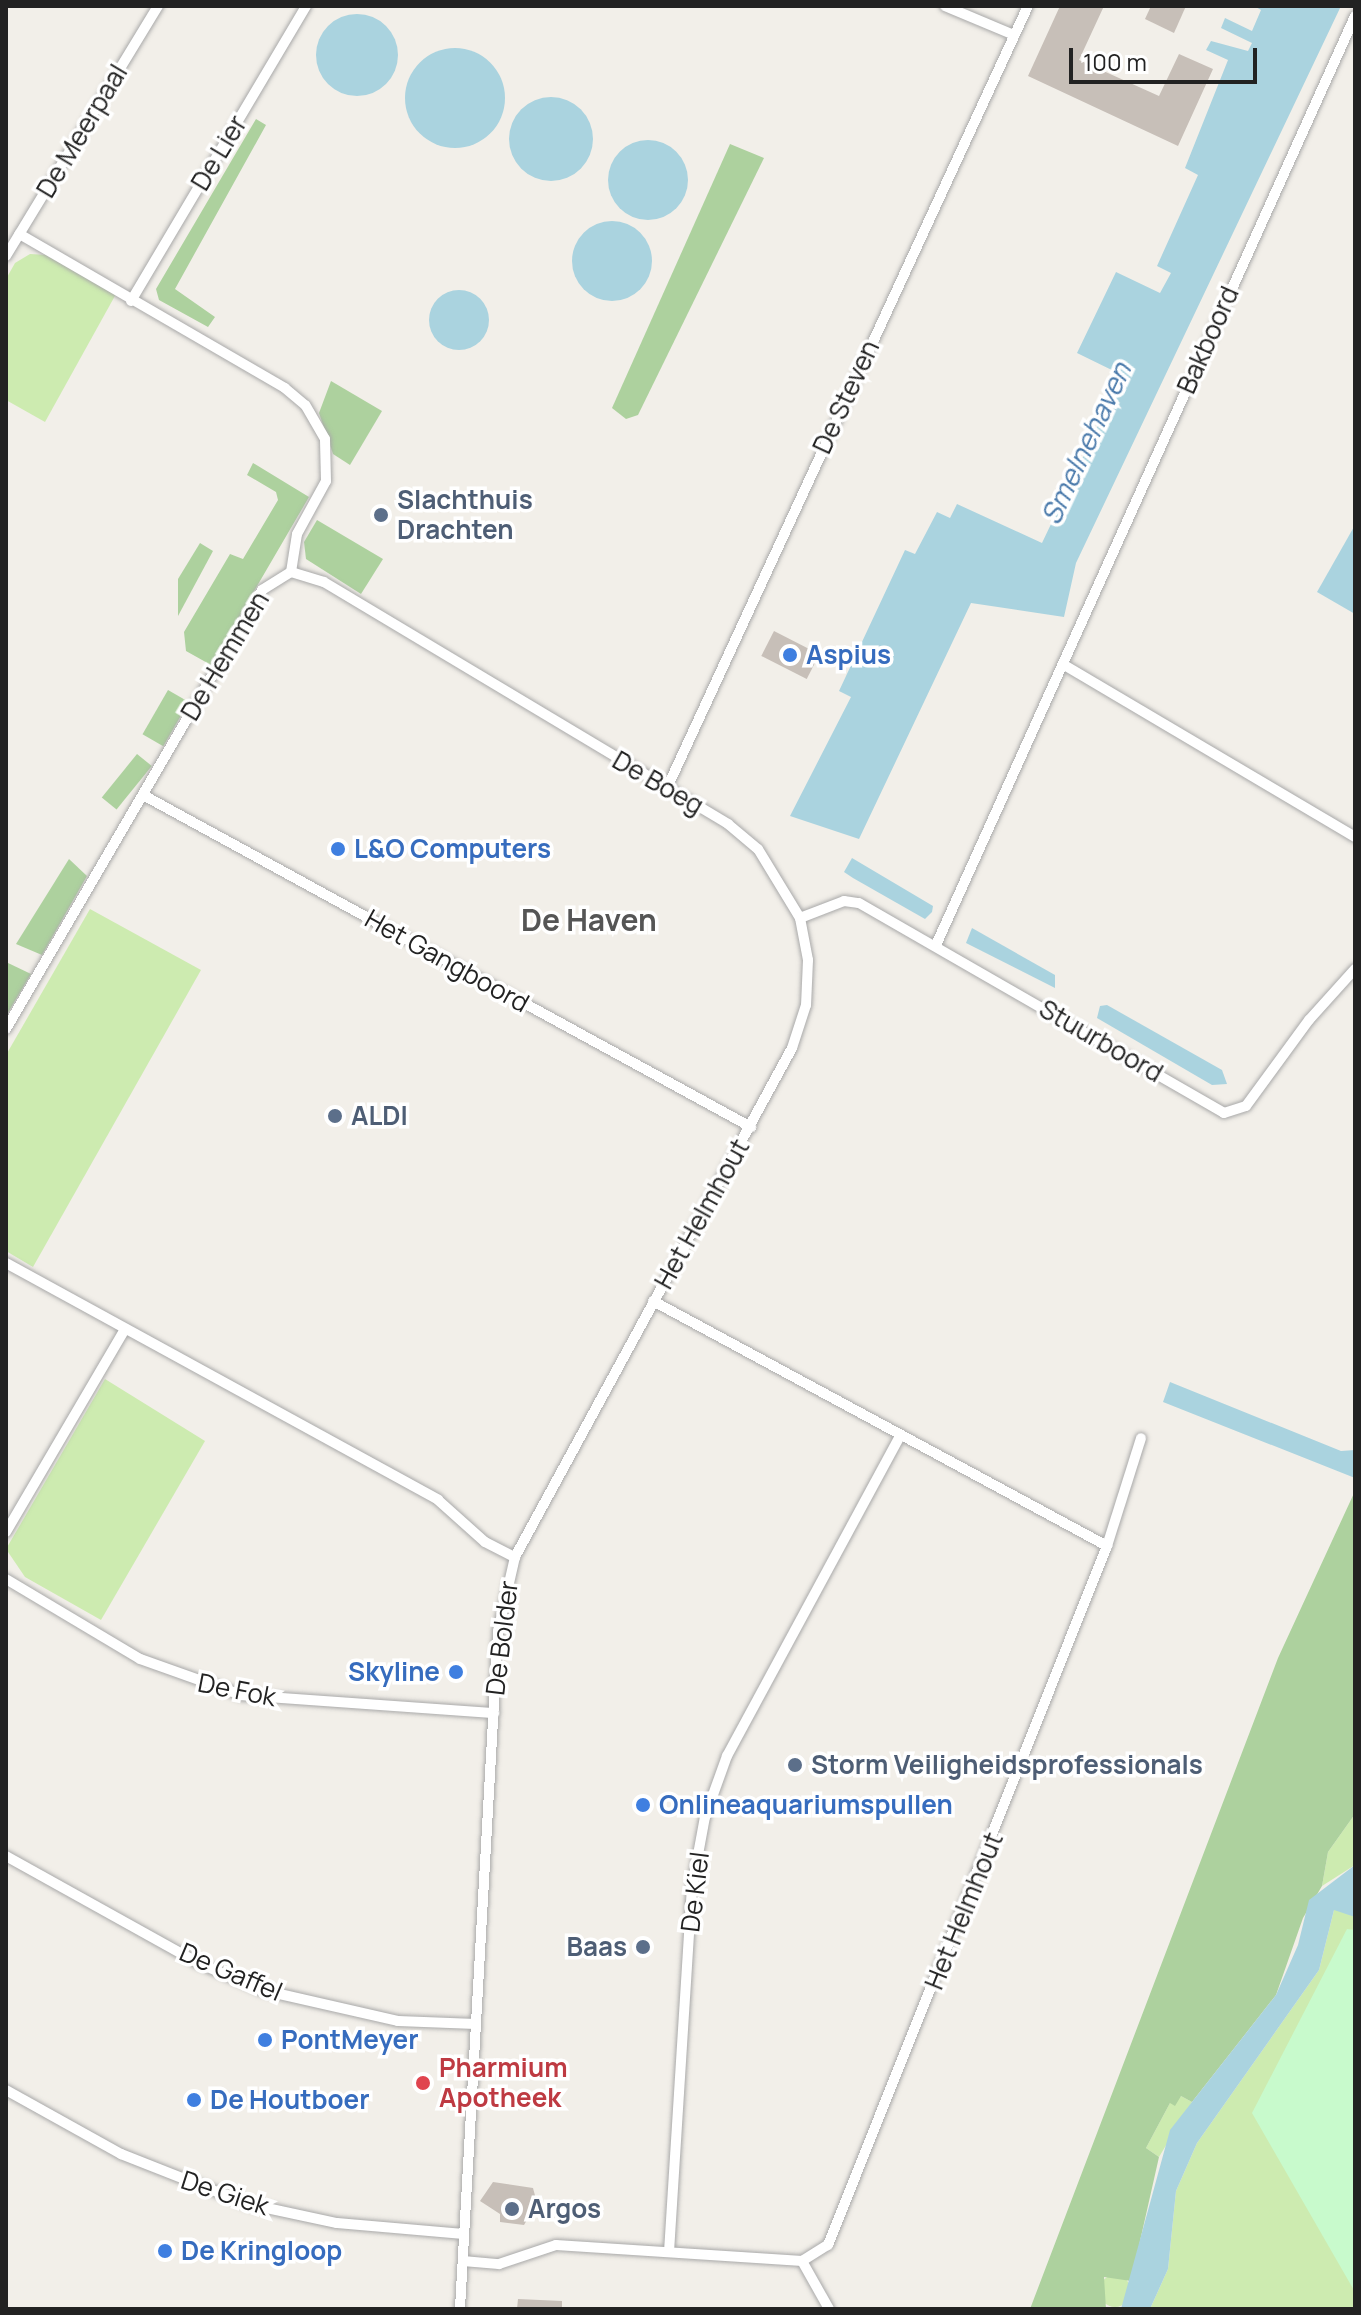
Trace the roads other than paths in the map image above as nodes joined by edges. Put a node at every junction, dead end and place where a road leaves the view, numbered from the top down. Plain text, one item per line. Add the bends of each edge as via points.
1 (158, 6) edge
2 (306, 6) edge
3 (945, 6) edge
4 (1028, 6) edge
5 (1355, 16) edge
6 (1014, 35) junction
7 (19, 234) junction
8 (6, 256) edge
9 (131, 301) junction
10 (291, 572) junction
11 (1066, 666) junction
12 (667, 788) junction
13 (143, 795) junction
14 (1355, 837) edge
15 (800, 918) junction
16 (936, 945) junction
17 (1355, 969) edge
18 (6, 1029) edge
19 (751, 1127) junction
20 (6, 1263) edge
21 (653, 1301) junction
22 (125, 1329) junction
23 (900, 1436) junction
24 (1141, 1438) dead end
25 (6, 1532) edge
26 (1107, 1546) junction
27 (515, 1557) junction
28 (6, 1579) edge
29 (494, 1713) junction
30 (6, 1856) edge
31 (476, 2024) junction
32 (6, 2090) edge
33 (464, 2234) junction
34 (669, 2252) junction
35 (463, 2261) junction
36 (802, 2261) junction
37 (460, 2309) edge
38 (829, 2309) edge

1 - 7 street, De Meerpaal
2 - 9 street, De Lier
3 - 6 street
4 - 6 street, De Steven
5 - 11 street, Bakboord
6 - 12 street, De Steven
7 - 8 street, De Meerpaal
7 - 9 street, De Hemmen
9 - 10 street, De Hemmen via 285,388 312,416 325,439 326,481 297,534
10 - 12 street, De Boeg via 324,582
10 - 13 street, De Hemmen via 262,590
11 - 14 street
11 - 16 street, Bakboord
12 - 15 street, De Boeg via 758,849
13 - 18 street, De Hemmen
13 - 19 street, Het Gangboord
15 - 16 street, Stuurboord via 844,901 859,903
15 - 19 street, De Boeg via 806,1005 792,1048
16 - 17 street, Stuurboord via 1224,1113 1246,1106 1309,1020
19 - 21 street, Het Helmhout
20 - 22 street, De Bolder
21 - 23 street, Het Helmhout
21 - 27 street, Het Helmhout
22 - 25 street
22 - 27 street, De Bolder via 438,1500 485,1542
23 - 26 street, Het Helmhout
23 - 34 street, De Kiel via 727,1756 705,1817 692,1887
24 - 26 street, Het Helmhout
26 - 36 street, Het Helmhout via 839,2230 828,2245
27 - 29 street, De Bolder via 498,1631
28 - 29 street, De Fok via 140,1659 241,1695
29 - 31 street, De Bolder
30 - 31 street, De Gaffel via 198,1963 262,1990 398,2021
31 - 33 street, De Bolder
32 - 33 street, De Giek via 121,2154 248,2204 337,2223
33 - 35 street, De Bolder
34 - 35 street via 556,2245 499,2264
34 - 36 street
35 - 37 street, De Bolder
36 - 38 street

